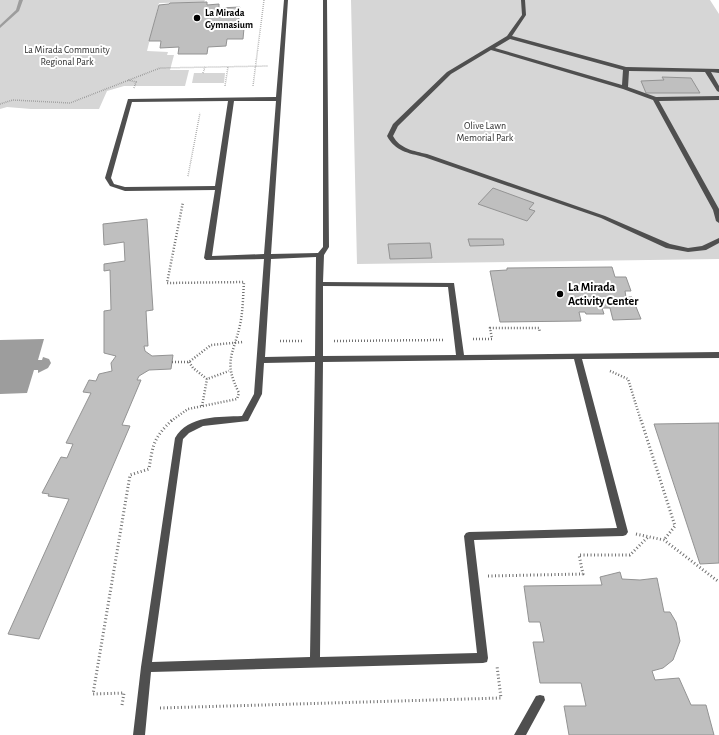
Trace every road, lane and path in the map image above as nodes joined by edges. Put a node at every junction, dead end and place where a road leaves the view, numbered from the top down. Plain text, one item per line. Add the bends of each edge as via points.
1 (264, 0) edge
2 (286, 0) edge
3 (326, 0) edge
4 (523, 0) edge
5 (510, 37) junction
6 (490, 48) junction
7 (228, 66) junction
8 (256, 66) junction
9 (281, 66) junction
10 (205, 67) junction
11 (626, 69) junction
12 (707, 71) junction
13 (719, 71) edge
14 (203, 73) dead end
15 (128, 80) junction
16 (218, 86) dead end
17 (225, 86) junction
18 (232, 86) dead end
19 (247, 86) dead end
20 (135, 87) dead end
21 (626, 88) junction
22 (719, 90) edge
23 (719, 98) edge
24 (231, 99) junction
25 (279, 99) junction
26 (655, 99) junction
27 (0, 104) edge
28 (201, 112) dead end
29 (187, 181) dead end
30 (218, 188) junction
31 (719, 221) edge
32 (719, 240) edge
33 (320, 255) junction
34 (267, 257) junction
35 (320, 284) junction
36 (540, 332) dead end
37 (473, 339) dead end
38 (445, 340) dead end
39 (280, 341) dead end
40 (303, 341) dead end
41 (334, 341) dead end
42 (243, 342) dead end
43 (719, 355) edge
44 (577, 357) junction
45 (460, 358) junction
46 (260, 360) junction
47 (319, 360) junction
48 (172, 362) dead end
49 (189, 362) junction
50 (610, 371) dead end
51 (229, 372) dead end
52 (207, 379) junction
53 (202, 406) dead end
54 (623, 532) junction
55 (664, 540) junction
56 (719, 582) edge
57 (315, 662) junction
58 (146, 667) junction
59 (540, 700) dead end
60 (139, 735) edge
61 (520, 735) edge

1 - 8 path
2 - 9 lane
3 - 33 lane via 326,247
4 - 5 lane via 524,15
5 - 6 lane
5 - 11 lane
6 - 21 lane
6 - 32 lane via 449,73 394,125 390,136 393,144 400,149 426,155 603,217 668,246 688,250 704,248
7 - 8 path
7 - 10 path
7 - 17 path
8 - 9 path
8 - 19 path via 254,86
9 - 25 lane
10 - 14 path
10 - 15 path via 160,68
11 - 12 lane
11 - 21 lane
12 - 13 lane
12 - 22 lane
15 - 20 path via 136,82
15 - 27 path via 70,103 13,100
16 - 17 path
17 - 18 path
21 - 26 lane
23 - 26 lane
24 - 25 lane
24 - 30 lane
24 - 30 lane via 130,100 108,178 112,185 125,189
25 - 34 lane
26 - 31 lane via 716,210
28 - 29 path
30 - 34 lane via 208,258
33 - 34 lane
33 - 35 lane
34 - 46 lane
35 - 45 lane via 451,285
35 - 47 lane
36 - 37 path via 539,328 490,328 492,339
38 - 41 path
39 - 40 path
42 - 49 path via 211,345
43 - 44 lane
44 - 45 lane
44 - 54 lane
45 - 47 lane
46 - 47 lane
46 - 58 lane via 258,394 245,419 201,422 189,428 180,438
47 - 57 lane
48 - 49 path
49 - 52 path via 192,368
50 - 55 path via 628,379 631,387 675,526
51 - 52 path
52 - 53 path
54 - 55 path
54 - 57 lane via 469,536 483,658
55 - 56 path
57 - 58 lane
58 - 60 lane
59 - 61 lane

